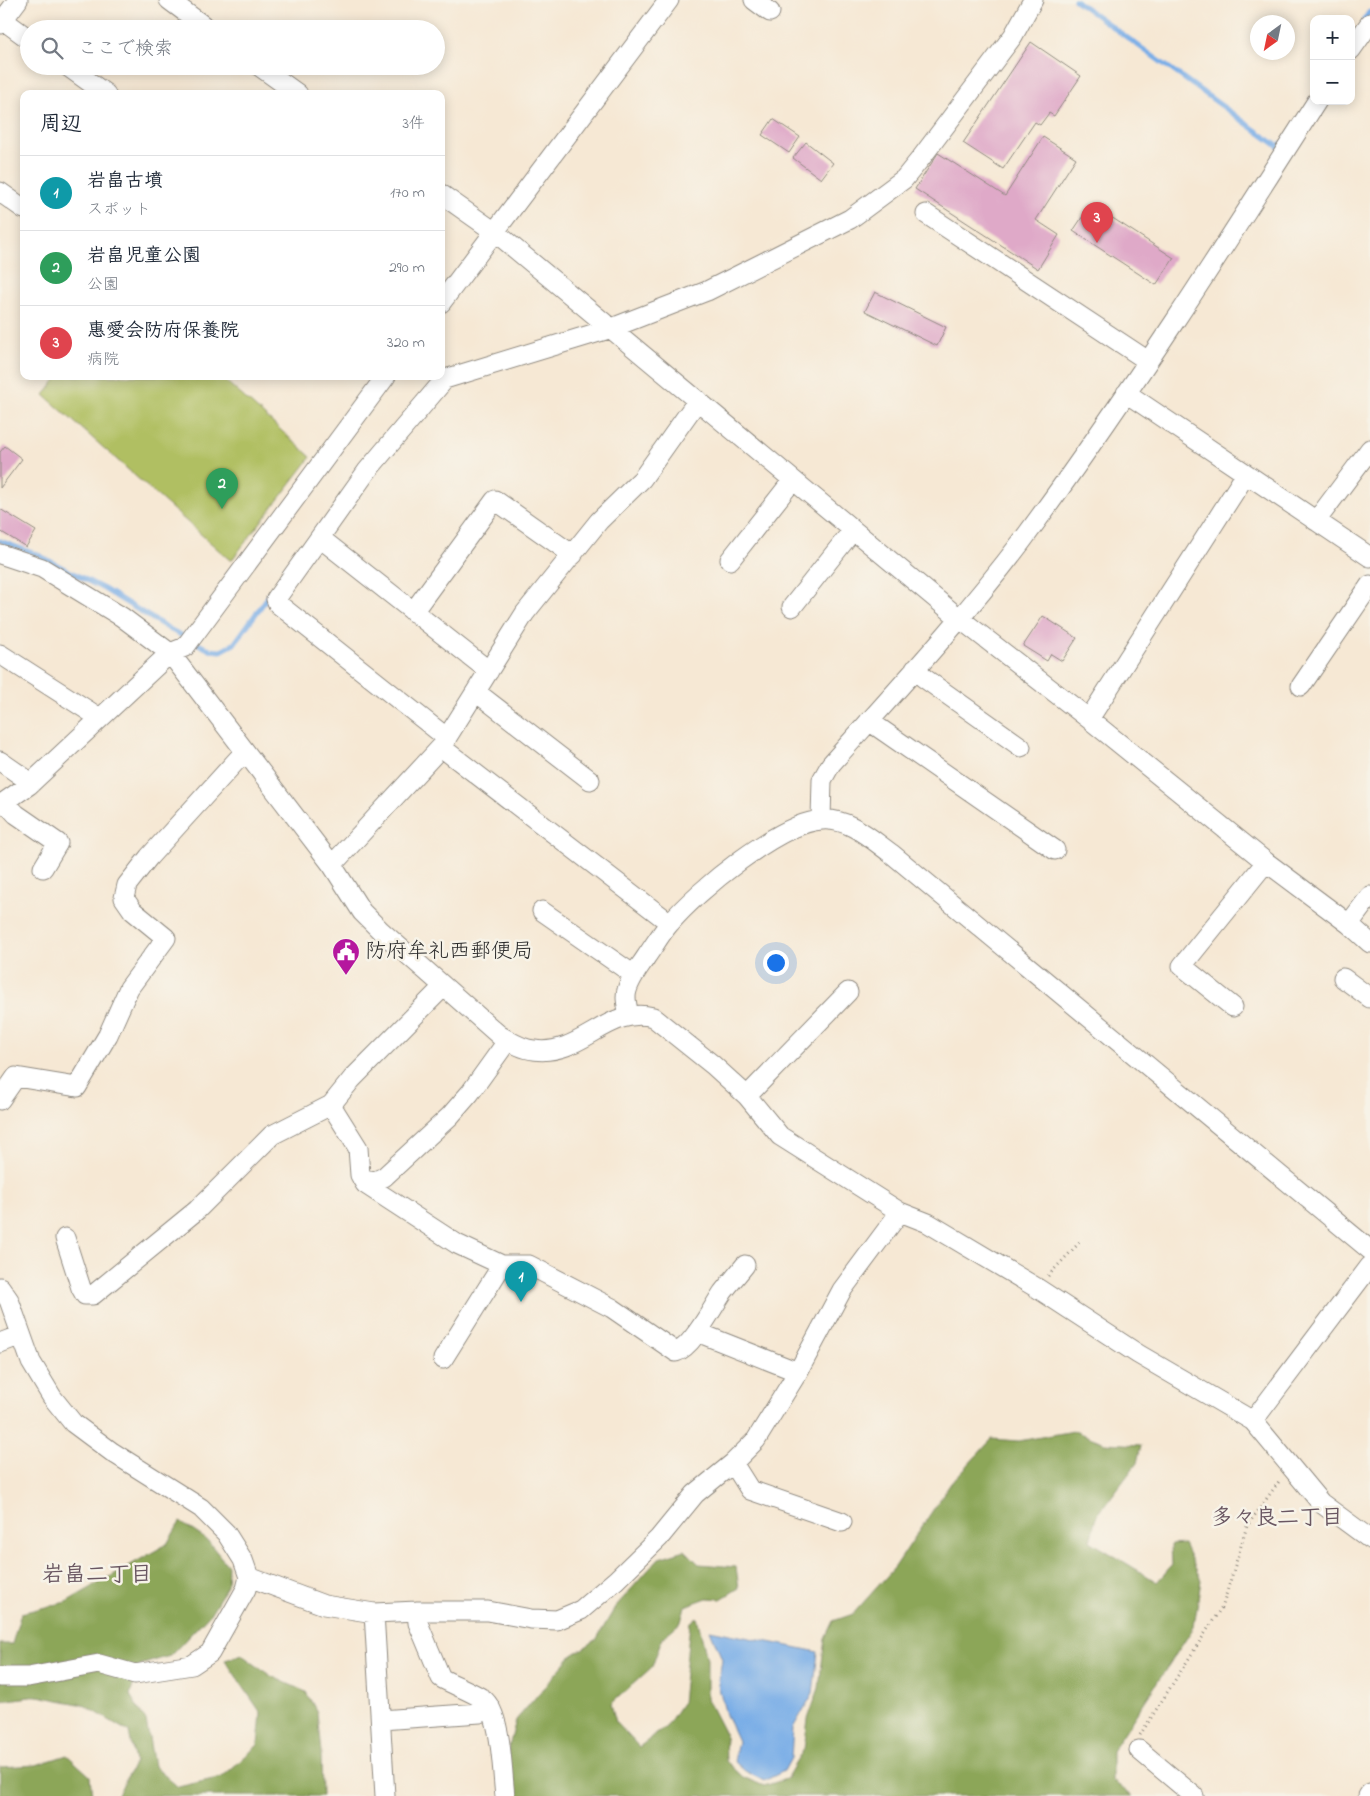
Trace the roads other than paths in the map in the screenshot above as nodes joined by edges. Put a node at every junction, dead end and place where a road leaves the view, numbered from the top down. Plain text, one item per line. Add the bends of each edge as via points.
1 (18, 0) edge
2 (169, 0) edge
3 (754, 0) edge
4 (1033, 0) edge
5 (665, 1) edge
6 (770, 12) dead end
7 (196, 20) edge
8 (1, 22) edge
9 (1370, 24) edge
10 (20, 34) edge
11 (1355, 45) edge
12 (80, 75) edge
13 (272, 75) edge
14 (100, 90) edge
15 (292, 90) edge
16 (1314, 105) edge
17 (0, 192) edge
18 (445, 197) edge
19 (20, 205) edge
20 (926, 214) dead end
21 (495, 232) junction
22 (445, 298) edge
23 (609, 329) junction
24 (1148, 361) junction
25 (383, 380) edge
26 (1126, 393) junction
27 (698, 400) junction
28 (1370, 449) edge
29 (1246, 474) junction
30 (793, 480) junction
31 (1316, 521) junction
32 (853, 530) junction
33 (320, 538) junction
34 (0, 554) edge
35 (572, 555) junction
36 (1370, 557) edge
37 (730, 560) dead end
38 (1370, 584) edge
39 (792, 607) dead end
40 (412, 612) junction
41 (959, 618) junction
42 (170, 653) junction
43 (0, 654) edge
44 (915, 669) junction
45 (489, 671) junction
46 (1301, 686) dead end
47 (476, 692) junction
48 (99, 719) junction
49 (1089, 719) junction
50 (869, 722) junction
51 (444, 742) junction
52 (1021, 747) dead end
53 (246, 754) junction
54 (0, 761) edge
55 (590, 780) dead end
56 (29, 785) junction
57 (3, 804) edge
58 (821, 820) junction
59 (1055, 850) dead end
60 (1266, 862) junction
61 (332, 865) junction
62 (43, 868) dead end
63 (1370, 896) edge
64 (542, 911) dead end
65 (670, 923) junction
66 (1349, 924) junction
67 (1370, 943) edge
68 (634, 975) junction
69 (1343, 978) dead end
70 (443, 987) junction
71 (848, 992) dead end
72 (1370, 998) edge
73 (1233, 1007) dead end
74 (629, 1016) junction
75 (508, 1040) junction
76 (746, 1096) junction
77 (0, 1100) edge
78 (330, 1105) junction
79 (362, 1179) junction
80 (900, 1212) junction
81 (66, 1238) dead end
82 (1370, 1250) edge
83 (502, 1264) junction
84 (745, 1265) dead end
85 (1370, 1266) edge
86 (0, 1288) edge
87 (697, 1332) junction
88 (21, 1335) junction
89 (0, 1343) edge
90 (443, 1359) dead end
91 (798, 1372) junction
92 (1252, 1421) junction
93 (733, 1463) junction
94 (842, 1522) dead end
95 (1370, 1538) edge
96 (250, 1577) junction
97 (417, 1611) junction
98 (374, 1613) junction
99 (0, 1677) edge
100 (490, 1707) junction
101 (381, 1720) junction
102 (1139, 1750) road end
103 (386, 1796) edge
104 (505, 1796) edge
105 (1194, 1796) edge

1 - 8 street
2 - 7 street
3 - 6 street
4 - 23 street via 1013,36 921,158 904,179 876,201 850,219 708,292
5 - 21 street
8 - 10 street
9 - 11 street
12 - 14 street
13 - 15 street
16 - 24 street
17 - 19 street
18 - 21 street
20 - 24 street
21 - 22 street
21 - 23 street
23 - 27 street
23 - 33 street via 445,380 367,471
24 - 26 street
25 - 42 street via 185,647
26 - 29 street
26 - 41 street via 1021,542
27 - 30 street
27 - 35 street via 642,479 599,521
28 - 31 street
29 - 31 street
29 - 49 street
30 - 32 street
30 - 37 street
31 - 36 street
32 - 39 street
32 - 41 street
33 - 40 street
33 - 51 street via 276,599 278,604
34 - 42 street via 42,568 122,617
35 - 40 street via 495,500
35 - 45 street via 525,613
38 - 46 street
40 - 45 street
41 - 44 street
41 - 49 street
42 - 48 street
42 - 53 street
43 - 48 street
44 - 50 street
44 - 52 street
45 - 47 street
47 - 51 street
47 - 55 street
48 - 56 street
49 - 60 street
50 - 58 street via 831,764 822,780
50 - 59 street
51 - 61 street
51 - 65 street
53 - 61 street
53 - 77 street via 238,759 127,885 124,898 133,911 166,938 128,988 108,1034 78,1087 16,1077
54 - 56 street
56 - 57 street
57 - 62 street via 58,843
58 - 65 street via 784,832 727,870
58 - 82 street via 849,825 892,854
60 - 66 street
60 - 73 street via 1182,966
61 - 70 street via 362,912
63 - 66 street
64 - 68 street
65 - 68 street
66 - 67 street
68 - 74 street via 626,996
69 - 72 street
70 - 75 street
70 - 78 street
71 - 76 street
74 - 75 street via 612,1021 564,1048 533,1050
74 - 76 street via 642,1014 653,1017
75 - 79 street via 450,1116 384,1177 375,1181
76 - 80 street via 780,1136
78 - 79 street via 358,1148
78 - 81 street via 272,1135 197,1210 93,1295 85,1295
79 - 83 street via 457,1244
80 - 91 street via 842,1290
80 - 92 street via 928,1223
83 - 87 street via 529,1265 612,1308 676,1352 682,1350
83 - 90 street
84 - 87 street
85 - 92 street
86 - 88 street via 9,1300
87 - 91 street
88 - 89 street
88 - 96 street via 35,1369 73,1423 112,1452 201,1508 226,1533
91 - 93 street via 756,1440
92 - 95 street via 1320,1502
93 - 94 street via 750,1490
93 - 97 street via 695,1494 659,1538 581,1610 556,1620 488,1611
96 - 98 street via 324,1605
96 - 99 street via 210,1653 192,1665 135,1674 99,1664 28,1677
97 - 98 street
97 - 100 street via 418,1623 441,1678
98 - 101 street
100 - 101 street via 480,1714
100 - 104 street via 496,1721
101 - 103 street
102 - 105 street

